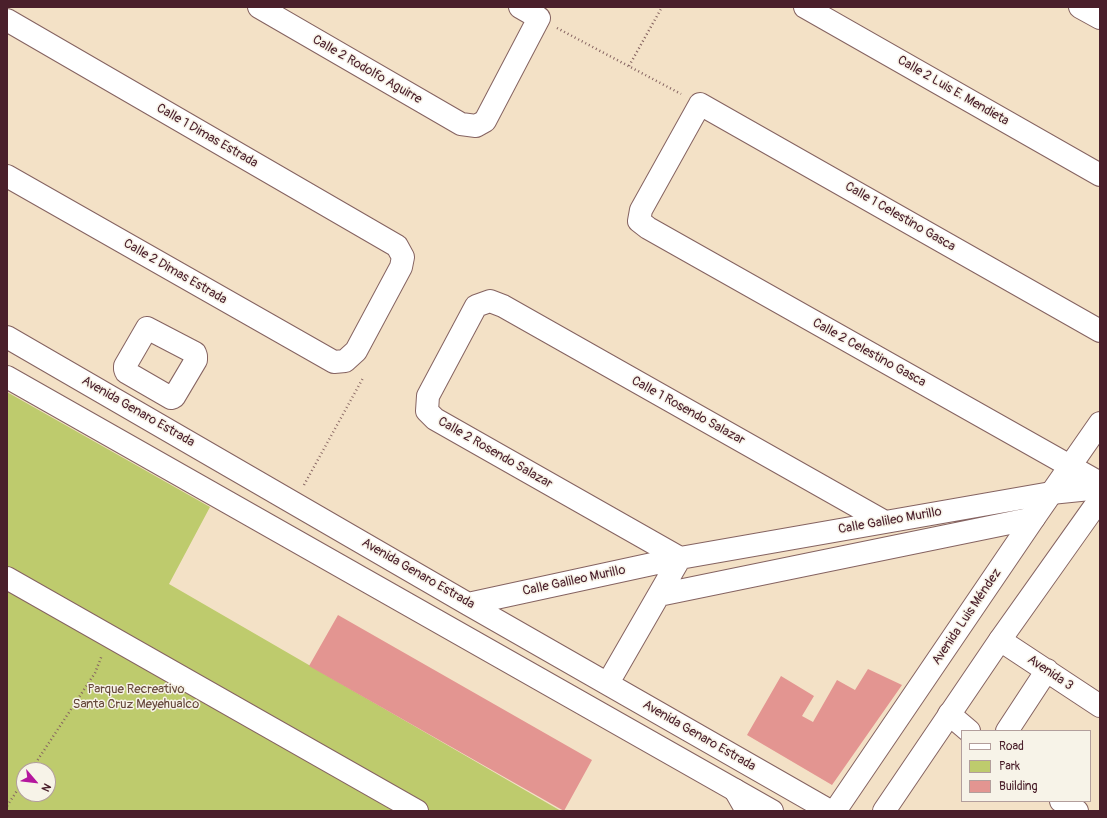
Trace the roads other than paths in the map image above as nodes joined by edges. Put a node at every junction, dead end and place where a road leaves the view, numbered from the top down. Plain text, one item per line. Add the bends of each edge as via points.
1 (259, 7) edge
2 (520, 7) edge
3 (806, 7) edge
4 (1080, 7) edge
5 (1100, 18) edge
6 (7, 20) edge
7 (1100, 174) edge
8 (7, 176) edge
9 (639, 221) joint
10 (490, 301) joint
11 (1100, 331) edge
12 (7, 337) edge
13 (345, 361) joint
14 (7, 376) edge
15 (166, 394) dead end
16 (151, 420) junction
17 (1100, 423) edge
18 (1070, 466) junction
19 (1100, 483) edge
20 (1100, 488) edge
21 (1052, 493) junction
22 (1100, 499) edge
23 (1034, 518) junction
24 (885, 522) junction
25 (680, 558) junction
26 (7, 578) edge
27 (659, 595) junction
28 (468, 604) junction
29 (1000, 640) junction
30 (1047, 670) junction
31 (608, 683) junction
32 (1100, 706) edge
33 (949, 714) junction
34 (968, 730) edge
35 (1008, 730) edge
36 (735, 790) junction
37 (1063, 802) edge
38 (417, 811) edge
39 (747, 811) edge
40 (772, 811) edge
41 (830, 811) edge
42 (835, 811) edge
43 (884, 811) edge
44 (1077, 811) edge

1 - 2 street, Calle 2 Rodolfo Aguirre via 460,124 476,126 485,121 539,18
3 - 7 street, Calle 2 Luis E. Mendieta
4 - 5 street
6 - 13 street, Calle 1 Dimas Estrada via 397,246 403,257 401,266 356,351
8 - 13 street, Calle 2 Dimas Estrada via 334,362
9 - 11 street, Calle 1 Celestino Gasca via 641,210 700,104
9 - 18 street, Calle 2 Celestino Gasca
10 - 24 street, Calle 1 Rosendo Salazar
10 - 25 street, Calle 2 Rosendo Salazar via 476,306 428,396 426,411 435,419
12 - 16 street, Avenida Genaro Estrada
14 - 36 street
15 - 16 street
16 - 28 street, Avenida Genaro Estrada
17 - 18 street, Avenida Luis Méndez
18 - 19 street, Calle 2 Celestino Gasca
18 - 21 street, Avenida Luis Méndez
20 - 21 street, Calle Galileo Murillo
21 - 23 street, Avenida Luis Méndez
21 - 24 street, Calle Galileo Murillo
22 - 29 street
23 - 27 street, Calle Galileo Murillo
23 - 42 street, Avenida Luis Méndez
24 - 25 street, Calle Galileo Murillo
25 - 27 street
25 - 28 street, Calle Galileo Murillo
26 - 38 street
27 - 31 street
28 - 31 street, Avenida Genaro Estrada
29 - 30 street, Avenida 3
29 - 33 street
30 - 32 street, Avenida 3
30 - 35 street
31 - 41 street, Avenida Genaro Estrada
33 - 34 street
33 - 43 street
36 - 39 street
36 - 40 street
37 - 44 street

